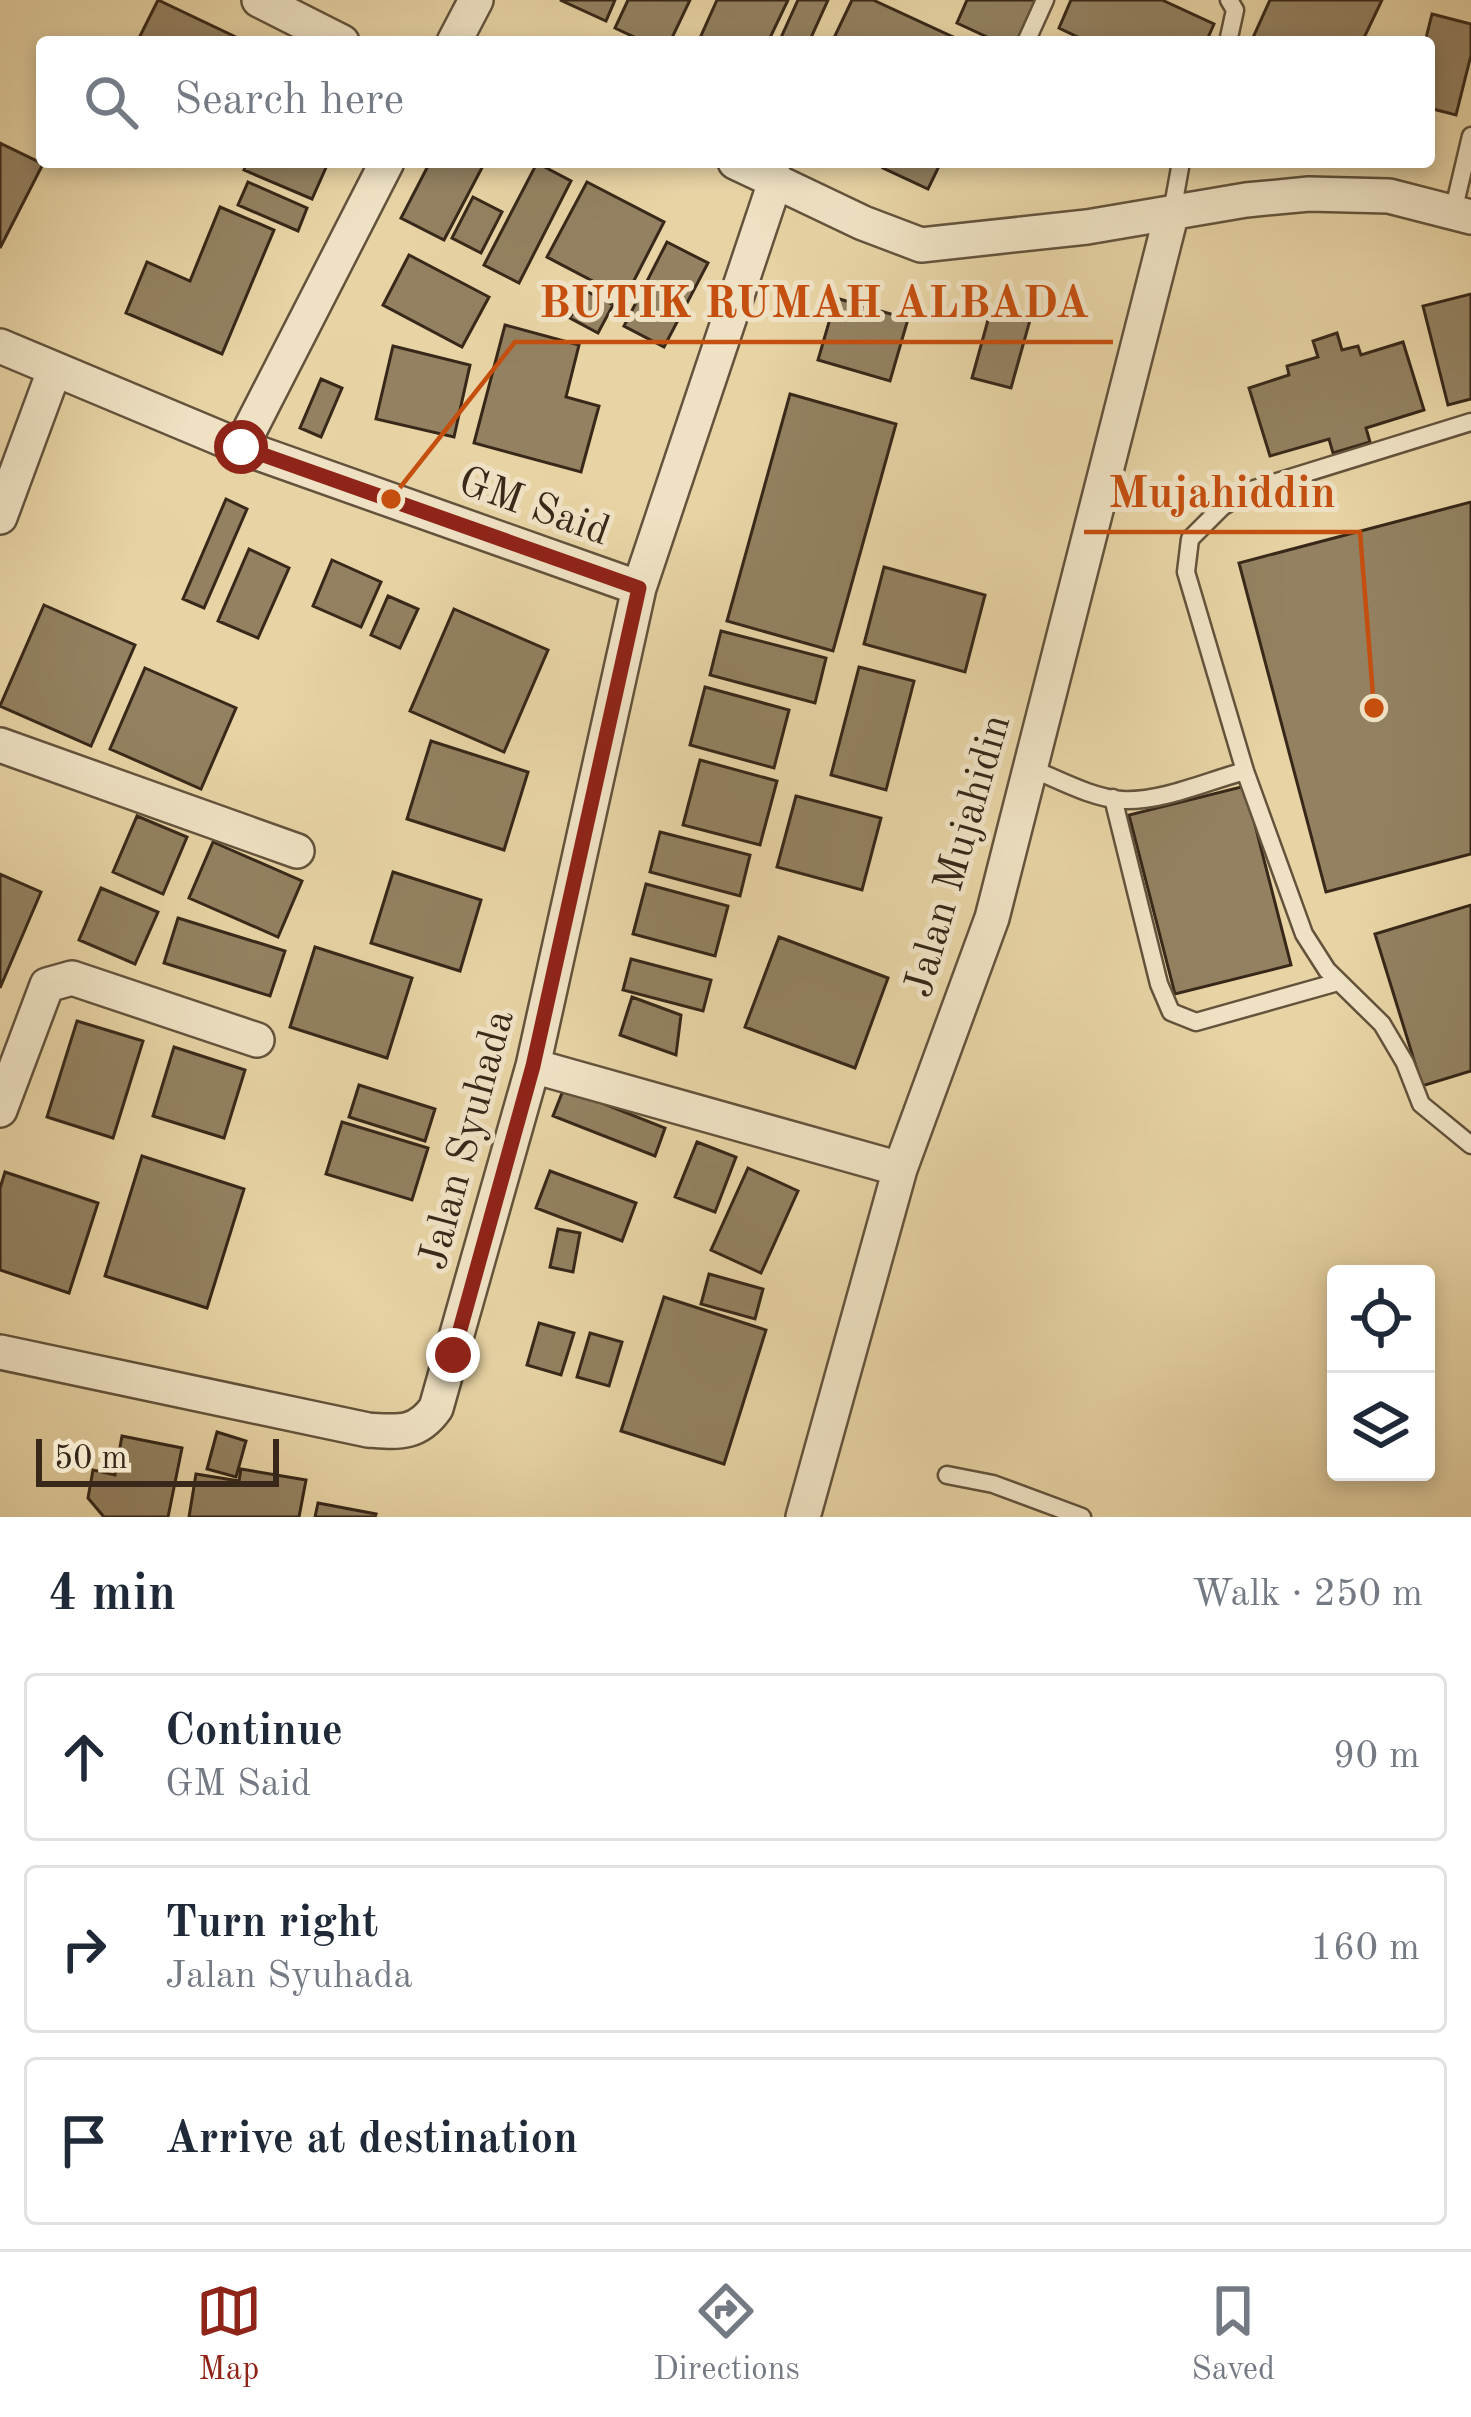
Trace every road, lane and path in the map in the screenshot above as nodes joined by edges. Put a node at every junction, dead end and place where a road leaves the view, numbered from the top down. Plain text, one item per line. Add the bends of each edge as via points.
1 (259, 0) edge
2 (1045, 0) edge
3 (1236, 3) edge
4 (330, 36) edge
5 (1029, 36) edge
6 (1229, 36) edge
7 (1471, 136) edge
8 (384, 168) edge
9 (750, 168) edge
10 (1180, 168) edge
11 (776, 179) junction
12 (1172, 212) junction
13 (1462, 214) edge
14 (0, 346) edge
15 (54, 371) junction
16 (1471, 422) edge
17 (241, 447) junction
18 (0, 517) edge
19 (639, 588) junction
20 (0, 745) edge
21 (1030, 768) junction
22 (1245, 770) junction
23 (1113, 798) junction
24 (297, 851) dead end
25 (1338, 982) junction
26 (256, 1040) dead end
27 (533, 1066) junction
28 (0, 1110) edge
29 (1471, 1144) edge
30 (900, 1168) junction
31 (0, 1352) edge
32 (947, 1475) dead end
33 (803, 1517) edge
34 (1082, 1517) edge

1 - 4 street
2 - 5 lane
3 - 6 lane
7 - 13 lane
8 - 17 street
9 - 11 street
10 - 12 lane
11 - 12 street via 921,245
11 - 19 street, Jalan Syuhada
12 - 13 street via 1349,193
12 - 21 street, Jalan Mujahidin
14 - 15 street, GM Said
15 - 17 street, GM Said
15 - 18 street
16 - 22 lane via 1248,491 1190,539 1186,572
17 - 19 street, GM Said
19 - 27 street, Jalan Syuhada
20 - 24 street
21 - 23 lane
21 - 30 street, Jalan Mujahidin via 992,918
22 - 23 lane via 1145,798
22 - 25 lane via 1304,934
23 - 25 lane via 1171,1012 1196,1022
25 - 29 lane via 1382,1024 1421,1104
26 - 28 street via 71,978 47,985
27 - 30 street
27 - 31 street, Jalan Syuhada via 446,1385 419,1427 368,1430
30 - 33 street, Jalan Mujahidin
32 - 34 lane

